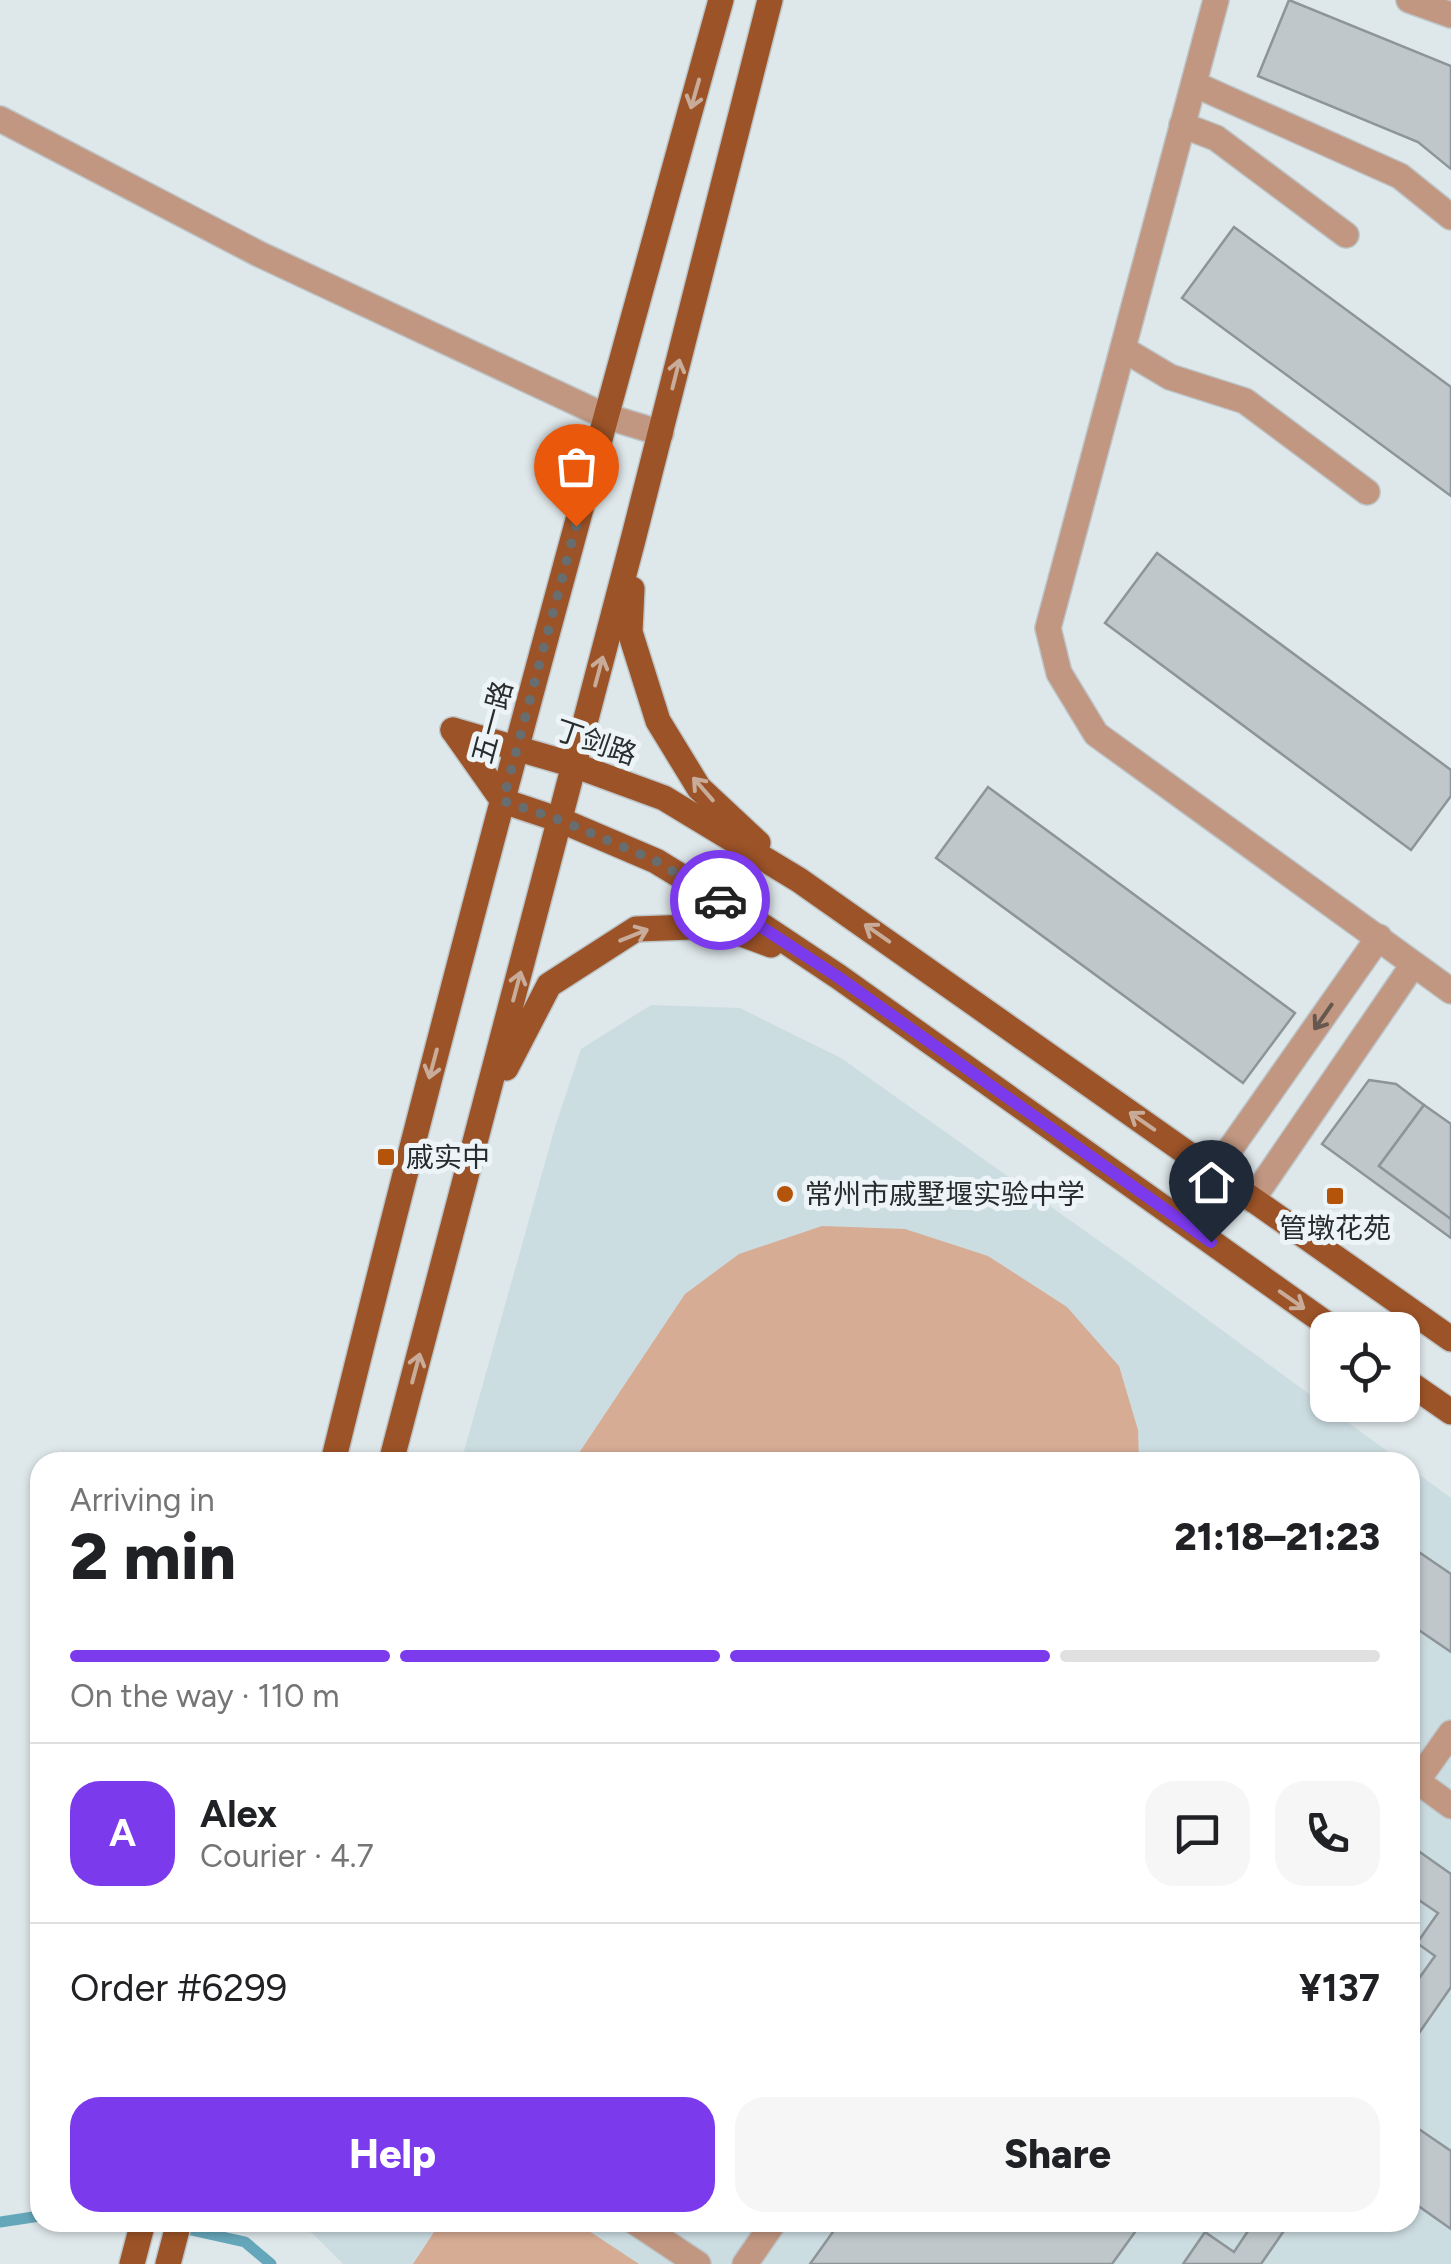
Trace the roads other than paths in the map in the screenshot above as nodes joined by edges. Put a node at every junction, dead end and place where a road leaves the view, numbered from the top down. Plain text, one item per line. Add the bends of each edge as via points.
1 (721, 0) edge
2 (770, 0) edge
3 (1216, 0) edge
4 (1194, 84) junction
5 (0, 119) edge
6 (1182, 125) junction
7 (1451, 217) edge
8 (1346, 235) dead end
9 (1122, 349) junction
10 (606, 416) junction
11 (661, 433) junction
12 (1367, 492) dead end
13 (634, 536) junction
14 (516, 746) junction
15 (574, 765) junction
16 (503, 801) junction
17 (560, 820) junction
18 (799, 880) junction
19 (1379, 937) junction
20 (816, 962) junction
21 (1413, 965) junction
22 (1451, 990) edge
23 (485, 1108) junction
24 (1214, 1172) junction
25 (1252, 1200) junction
26 (1310, 1312) edge
27 (1451, 1339) edge
28 (1420, 1390) edge
29 (1451, 1412) edge
30 (334, 1452) edge
31 (394, 1452) edge
32 (1451, 1734) edge
33 (1420, 1771) edge
34 (1420, 1784) edge
35 (1451, 1806) edge
36 (176, 2232) edge
37 (650, 2232) edge
38 (767, 2232) edge
39 (170, 2258) edge
40 (698, 2264) edge
41 (745, 2264) edge

1 -> 10 main road, 五一路
11 -> 2 main road
3 - 4 street
4 - 6 street
4 - 7 street via 1400,176
5 - 10 street via 259,254
6 - 8 street via 1216,138
6 - 9 street
9 - 12 street via 1170,377 1245,401
9 - 19 street via 1048,628 1059,673 1096,734
10 - 11 street
10 - 14 main road, 五一路
11 - 13 main road
15 -> 13 main road
18 -> 13 main road via 699,788 658,721 630,632
14 - 15 main road, 丁剑路
14 - 16 main road, 五一路
14 - 16 main road, 丁剑路 via 452,730
15 - 17 main road
15 - 18 main road, 丁剑路 via 664,798
16 - 17 main road
16 -> 30 main road, 五一路
17 - 20 main road via 656,861
23 -> 17 main road
24 -> 18 main road, 丁剑路
19 - 21 street
19 -> 24 street
23 -> 20 main road via 550,985 636,930 720,926
20 -> 26 main road
21 - 22 street
21 - 25 street
31 -> 23 main road
24 - 25 main road, 丁剑路
25 - 27 main road, 丁剑路
28 - 29 main road
32 - 33 street
34 - 35 street
36 - 39 main road
37 - 40 street
38 - 41 street

